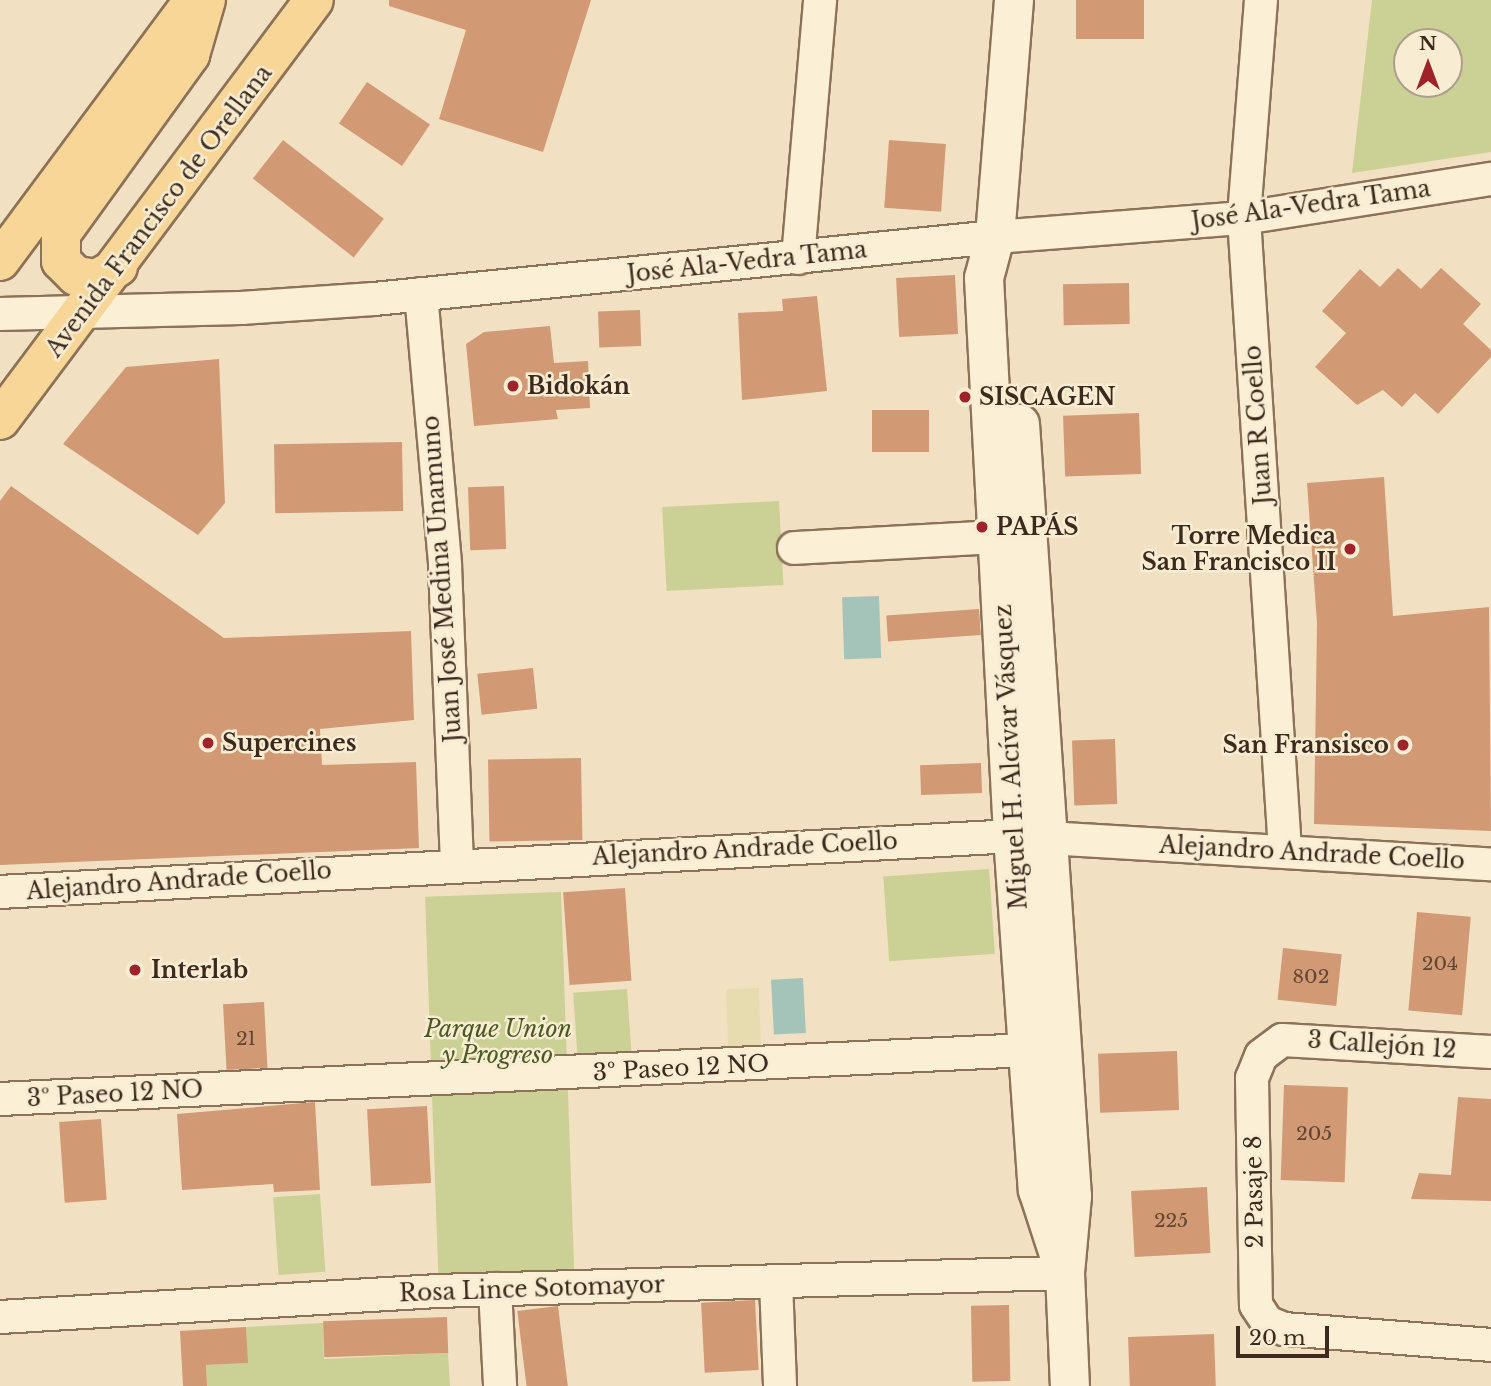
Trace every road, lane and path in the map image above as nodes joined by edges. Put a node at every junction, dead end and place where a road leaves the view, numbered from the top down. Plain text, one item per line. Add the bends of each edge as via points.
1 (194, 0) edge
2 (206, 0) edge
3 (314, 0) edge
4 (820, 0) edge
5 (1014, 0) edge
6 (1261, 0) edge
7 (1491, 179) edge
8 (1244, 218) junction
9 (995, 237) junction
10 (798, 258) junction
11 (0, 261) edge
12 (118, 267) junction
13 (421, 294) junction
14 (85, 313) junction
15 (0, 314) edge
16 (0, 420) edge
17 (1000, 537) junction
18 (794, 548) dead end
19 (1031, 837) junction
20 (1285, 851) junction
21 (457, 864) junction
22 (1491, 864) edge
23 (0, 892) edge
24 (1027, 1050) junction
25 (1491, 1052) edge
26 (1252, 1078) joint
27 (0, 1099) edge
28 (1065, 1273) junction
29 (776, 1281) junction
30 (495, 1289) junction
31 (0, 1317) edge
32 (1491, 1345) edge
33 (500, 1386) edge
34 (780, 1386) edge
35 (1070, 1386) edge

1 - 11 main road
2 - 12 main road via 190,55 61,234 61,261 76,276 96,279
3 - 12 main road, Avenida Francisco de Orellana
4 - 10 street
5 - 9 street, Miguel H. Alcívar Vásquez
6 - 8 street, Juan R Coello
7 - 8 street, José Ala-Vedra Tama
8 - 9 street, José Ala-Vedra Tama
8 - 20 street, Juan R Coello
9 - 10 street, José Ala-Vedra Tama
9 - 17 street, Miguel H. Alcívar Vásquez via 984,278
9 - 19 street, Miguel H. Alcívar Vásquez via 1008,272
10 - 13 street, José Ala-Vedra Tama
12 - 14 main road, Avenida Francisco de Orellana
13 - 14 street, José Ala-Vedra Tama via 241,308
13 - 21 street, Juan José Medina Unamuno via 445,565
14 - 15 street, José Ala-Vedra Tama
14 - 16 main road, Avenida Francisco de Orellana
17 - 18 street
17 - 19 street, Miguel H. Alcívar Vásquez
19 - 20 street, Alejandro Andrade Coello
19 - 21 street, Alejandro Andrade Coello
19 - 24 street, Miguel H. Alcívar Vásquez
19 - 28 street, Miguel H. Alcívar Vásquez via 1072,1196
20 - 22 street, Alejandro Andrade Coello
21 - 23 street, Alejandro Andrade Coello
24 - 27 street, 3º Paseo 12 NO
24 - 28 street, Miguel H. Alcívar Vásquez via 1038,1190
25 - 26 street, 3 Callejón 12 via 1282,1040 1262,1056
26 - 32 street, 2 Pasaje 8 via 1256,1305 1267,1322 1284,1329
28 - 29 street, Rosa Lince Sotomayor
28 - 35 street, Miguel H. Alcívar Vásquez
29 - 30 street, Rosa Lince Sotomayor
29 - 34 street
30 - 31 street, Rosa Lince Sotomayor
30 - 33 street

